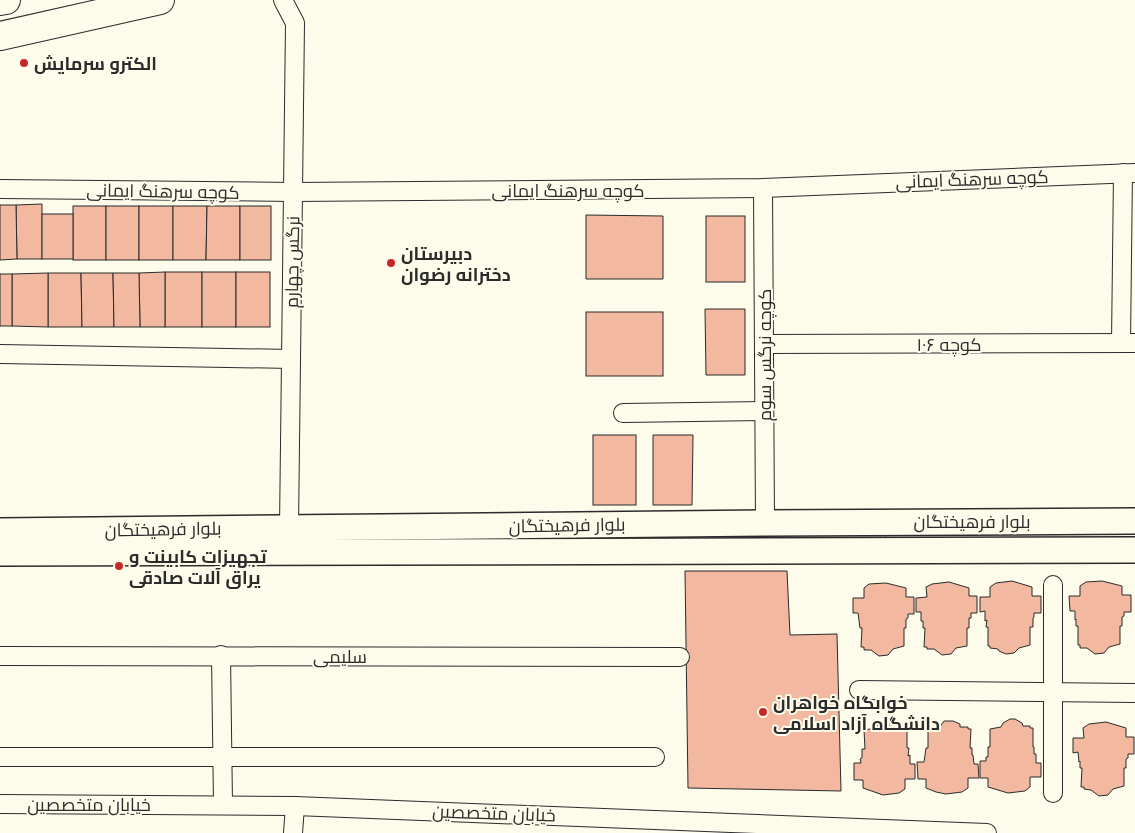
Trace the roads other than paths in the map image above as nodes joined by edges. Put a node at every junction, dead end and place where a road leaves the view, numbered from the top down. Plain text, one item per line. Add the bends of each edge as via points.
1 (6, 0) edge
2 (160, 0) edge
3 (282, 0) edge
4 (0, 1) edge
5 (0, 36) edge
6 (1129, 173) edge
7 (763, 188) junction
8 (0, 189) edge
9 (293, 192) junction
10 (1128, 343) edge
11 (764, 344) junction
12 (0, 354) edge
13 (291, 359) junction
14 (764, 411) junction
15 (623, 413) dead end
16 (1135, 521) edge
17 (765, 523) junction
18 (289, 528) junction
19 (0, 531) edge
20 (1135, 550) edge
21 (0, 553) edge
22 (1053, 585) dead end
23 (221, 655) junction
24 (0, 656) edge
25 (680, 657) dead end
26 (859, 690) dead end
27 (1054, 692) junction
28 (1135, 692) edge
29 (0, 757) edge
30 (222, 758) junction
31 (655, 758) dead end
32 (1053, 793) dead end
33 (0, 804) edge
34 (223, 804) junction
35 (294, 806) junction
36 (749, 828) edge
37 (293, 833) edge
38 (988, 833) edge

1 - 4 highway
2 - 5 highway
3 - 9 street, نرگس چهارم via 295,24
6 - 7 street, کوچه سرهنگ ایمانی
6 - 10 street
7 - 9 street, کوچه سرهنگ ایمانی
7 - 11 street, کوچه نرگس سوم
8 - 9 street, کوچه سرهنگ ایمانی
9 - 13 street, نرگس چهارم
10 - 11 street, کوچه ۱۰۶
11 - 14 street, کوچه نرگس سوم
12 - 13 street
13 - 18 street, نرگس چهارم
14 - 15 street
14 - 17 street, کوچه نرگس سوم
16 - 17 main road, بلوار فرهیختگان
17 - 18 main road, بلوار فرهیختگان
18 - 19 main road, بلوار فرهیختگان
20 - 21 main road, بلوار فرهیختگان
22 - 27 street
23 - 24 street, سلیمی
23 - 25 street, سلیمی
23 - 30 street
26 - 27 street
27 - 28 street
27 - 32 street
29 - 30 street
30 - 31 street
30 - 34 street
33 - 34 street, خیابان متخصصین
34 - 35 street, خیابان متخصصین
35 - 36 street, خیابان متخصصین
35 - 37 street
36 - 38 street, خیابان متخصصین

